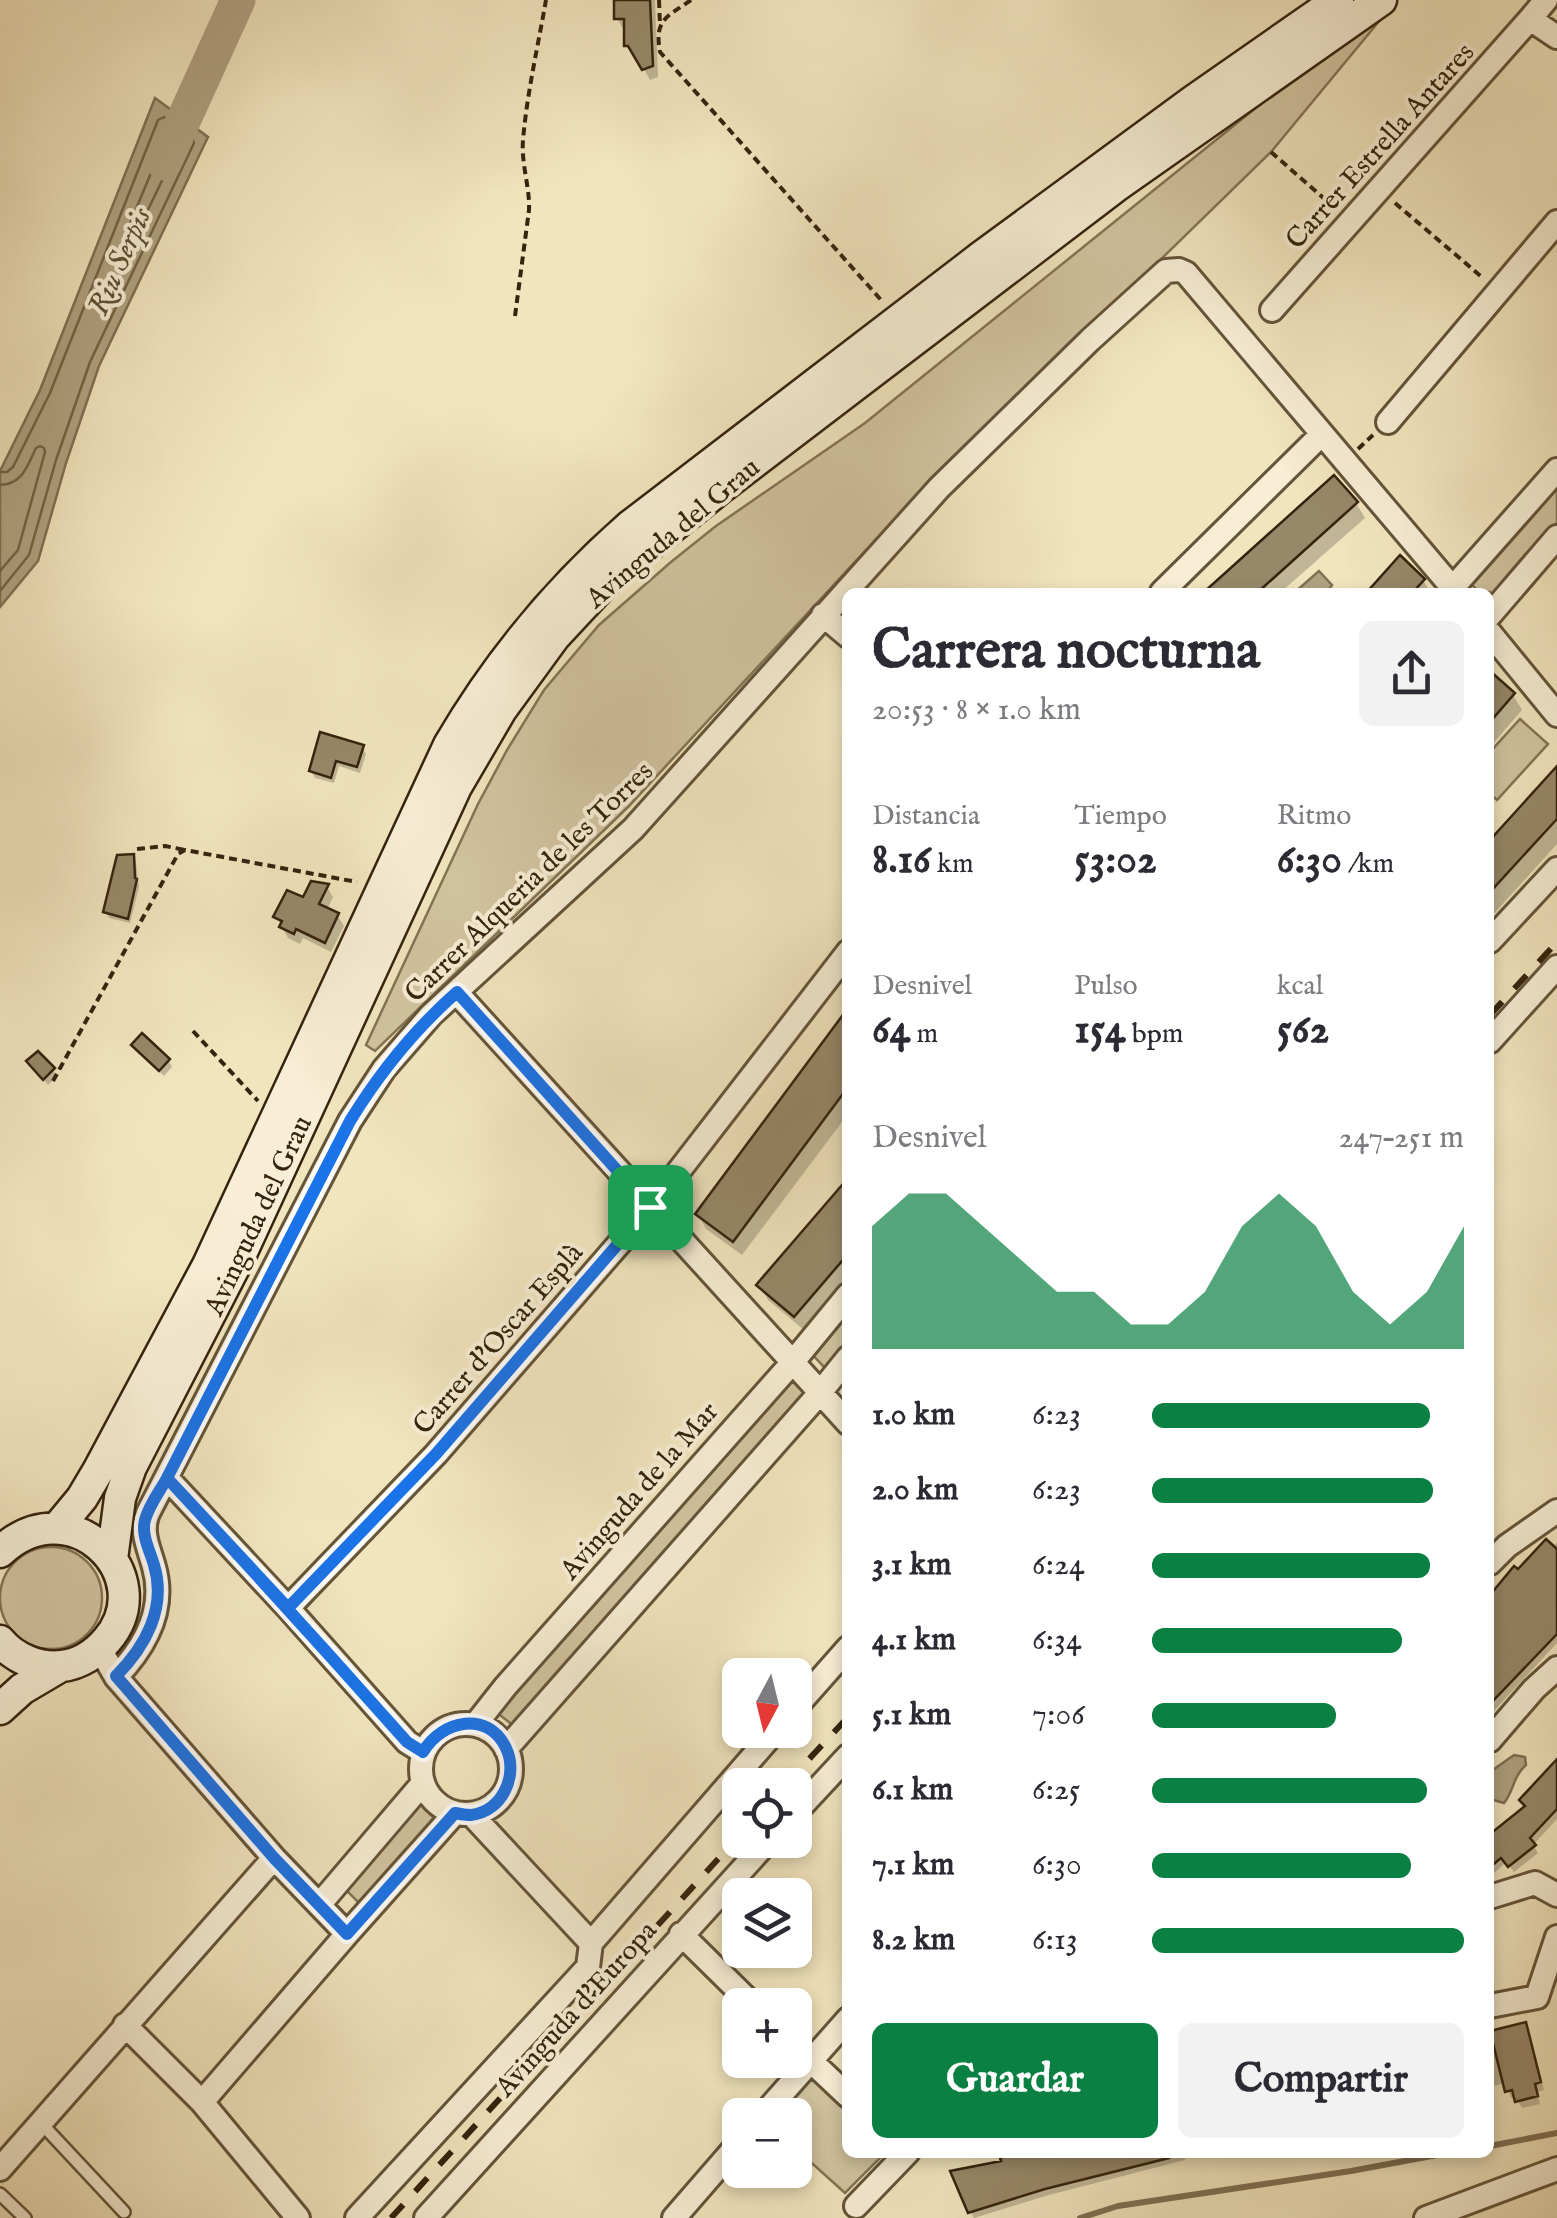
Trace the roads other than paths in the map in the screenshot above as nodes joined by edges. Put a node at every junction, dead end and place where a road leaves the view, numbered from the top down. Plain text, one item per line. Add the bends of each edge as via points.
1 (1338, 0) edge
2 (1381, 0) edge
3 (1546, 0) edge
4 (1530, 19) junction
5 (1557, 36) edge
6 (1557, 222) edge
7 (1272, 310) dead end
8 (1388, 422) road end
9 (1322, 434) junction
10 (1557, 470) edge
11 (1557, 537) edge
12 (851, 588) edge
13 (1166, 588) edge
14 (1451, 588) edge
15 (1456, 588) edge
16 (842, 597) edge
17 (1494, 610) edge
18 (823, 615) junction
19 (842, 631) edge
20 (1494, 638) edge
21 (1557, 715) edge
22 (1557, 869) edge
23 (1494, 937) edge
24 (842, 960) edge
25 (1557, 967) edge
26 (457, 992) junction
27 (1494, 1037) edge
28 (650, 1207) junction
29 (842, 1303) edge
30 (792, 1362) junction
31 (842, 1365) edge
32 (819, 1394) junction
33 (842, 1417) edge
34 (167, 1478) junction
35 (1557, 1510) edge
36 (0, 1518) edge
37 (44, 1530) junction
38 (0, 1552) edge
39 (112, 1559) junction
40 (1494, 1559) edge
41 (288, 1608) junction
42 (0, 1641) edge
43 (100, 1649) junction
44 (842, 1655) edge
45 (61, 1666) junction
46 (1557, 1668) edge
47 (116, 1676) junction
48 (812, 1689) edge
49 (0, 1709) edge
50 (475, 1725) junction
51 (1494, 1735) edge
52 (760, 1748) edge
53 (506, 1749) junction
54 (423, 1752) junction
55 (842, 1762) edge
56 (422, 1783) junction
57 (812, 1794) edge
58 (464, 1814) junction
59 (274, 1858) junction
60 (753, 1858) edge
61 (1557, 1872) edge
62 (1535, 1883) junction
63 (1557, 1895) edge
64 (1494, 1896) edge
65 (319, 1906) junction
66 (347, 1934) junction
67 (682, 1934) junction
68 (1557, 1936) edge
69 (590, 1943) junction
70 (736, 1988) edge
71 (1494, 2005) edge
72 (842, 2023) edge
73 (125, 2025) junction
74 (812, 2045) edge
75 (812, 2062) edge
76 (842, 2090) edge
77 (202, 2102) junction
78 (40, 2122) junction
79 (902, 2158) edge
80 (722, 2163) edge
81 (0, 2169) edge
82 (1557, 2169) edge
83 (0, 2194) edge
84 (856, 2206) dead end
85 (124, 2212) dead end
86 (26, 2218) edge
87 (298, 2218) edge
88 (357, 2218) edge
89 (426, 2218) edge
90 (674, 2218) edge
91 (1426, 2218) edge

1 - 37 main road, Avinguda del Grau via 898,320 630,526 543,612 449,744 208,1265 82,1498
2 - 39 main road, Avinguda del Grau via 1130,176 723,486 610,578 542,652 456,787 240,1256 130,1467
3 - 4 street, Carrer Estrella Antares
4 - 5 street
4 - 7 street, Carrer Estrella Antares
6 - 8 street
9 - 12 street via 1186,274 1166,272 939,488
9 - 13 street
9 - 14 street
10 - 15 street
11 - 17 street
16 - 18 street, Carrer Alqueria de les Torres
18 - 19 street
18 - 26 street, Carrer Alqueria de les Torres via 633,829
20 - 21 street
22 - 23 street
24 - 28 street, Carrer d'Oscar Esplà
25 - 27 street
26 - 28 street
26 - 34 street, Carrer Alqueria de les Torres via 384,1069 350,1121
28 - 30 street
28 - 41 street, Carrer d'Oscar Esplà via 436,1454
29 - 30 street, Avinguda de la Mar
30 - 32 street
30 - 50 street, Avinguda de la Mar
31 - 32 street
32 - 33 street
32 - 53 street
34 - 41 street
34 - 47 street via 144,1526 156,1574 154,1615 140,1650
35 - 40 street
36 - 37 main road
37 - 38 main road, Avinguda del Grau via 12,1540
37 - 39 main road via 79,1532
39 - 43 main road, Avinguda del Grau via 123,1597
41 - 54 street
42 - 45 main road via 22,1659
43 - 45 main road
43 - 47 street
44 - 48 street
45 - 49 main road
46 - 51 street
47 - 59 street
50 - 53 street
50 - 54 street via 439,1732
52 - 69 street
53 - 58 street via 506,1789 498,1801
54 - 56 street
55 - 57 street
56 - 58 street via 435,1802
56 - 65 street
58 - 66 street
58 - 69 street
59 - 65 street
59 - 73 street
60 - 67 street, Avinguda d'Europa
61 - 62 street
62 - 63 street
62 - 64 street
65 - 66 street
66 - 77 street
67 - 70 street
67 - 89 street, Avinguda d'Europa
68 - 71 street via 1537,1997
69 - 88 street via 588,1967
72 - 74 street
73 - 77 street
73 - 78 street
75 - 76 street
77 - 87 street
78 - 81 street
78 - 85 lane
79 - 84 street
80 - 90 street
82 - 91 street
83 - 86 lane

